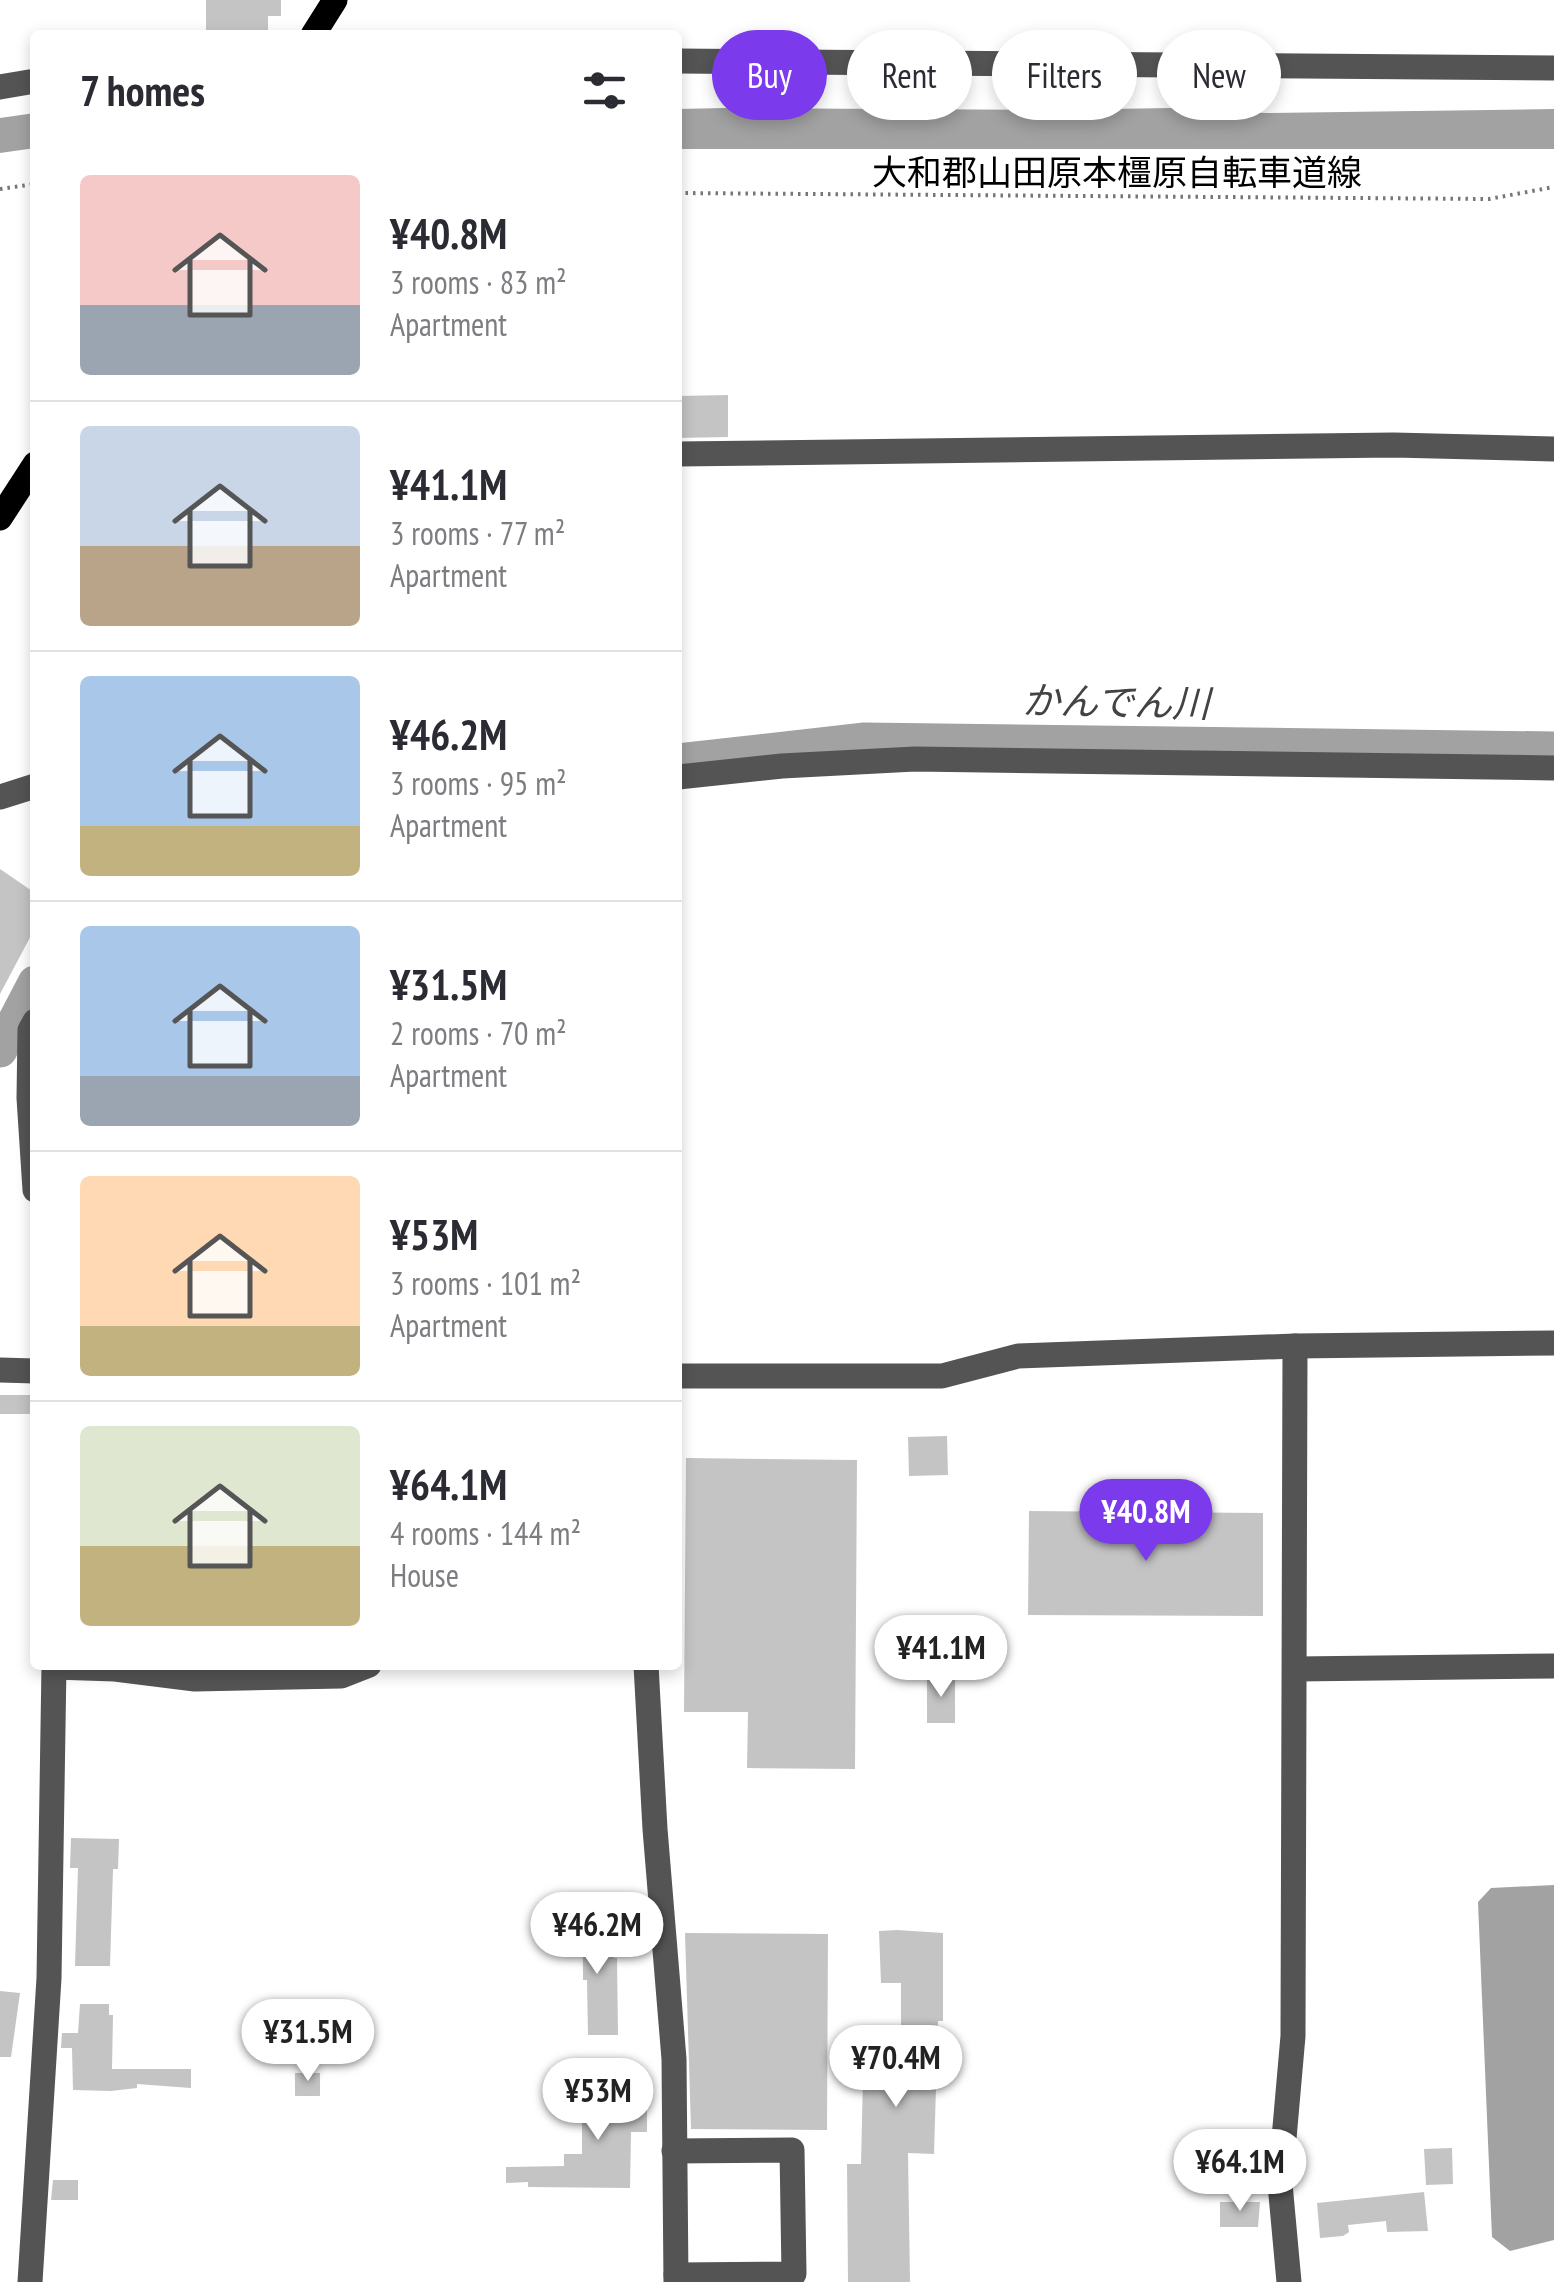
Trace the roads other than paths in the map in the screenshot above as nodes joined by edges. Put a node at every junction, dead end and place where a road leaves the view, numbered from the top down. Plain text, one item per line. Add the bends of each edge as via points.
1 (335, 0) edge
2 (315, 30) edge
3 (682, 62) edge
4 (1554, 68) edge
5 (30, 83) edge
6 (0, 86) edge
7 (1554, 449) edge
8 (682, 454) edge
9 (30, 472) edge
10 (0, 518) edge
11 (1554, 768) edge
12 (682, 776) edge
13 (30, 788) edge
14 (0, 797) edge
15 (30, 1030) edge
16 (30, 1113) edge
17 (1554, 1343) edge
18 (1295, 1346) junction
19 (0, 1370) edge
20 (30, 1372) edge
21 (682, 1376) edge
22 (1554, 1666) edge
23 (54, 1670) edge
24 (123, 1670) edge
25 (356, 1670) edge
26 (646, 1670) edge
27 (1296, 1670) junction
28 (674, 2151) junction
29 (676, 2278) edge
30 (30, 2282) edge
31 (1289, 2282) edge

1 - 2 main road
3 - 4 street
5 - 6 street
7 - 8 street
9 - 10 main road
11 - 12 street via 915,758
13 - 14 street
15 - 16 street
17 - 18 street
18 - 21 street via 1018,1356 942,1376
18 - 27 street
19 - 20 street
22 - 27 street
23 - 30 street via 49,1978
24 - 25 street via 195,1679 340,1676
26 - 28 street via 674,2059
27 - 31 street via 1293,2036 1280,2184
28 - 29 street
28 - 29 street via 792,2150 794,2256 794,2274

